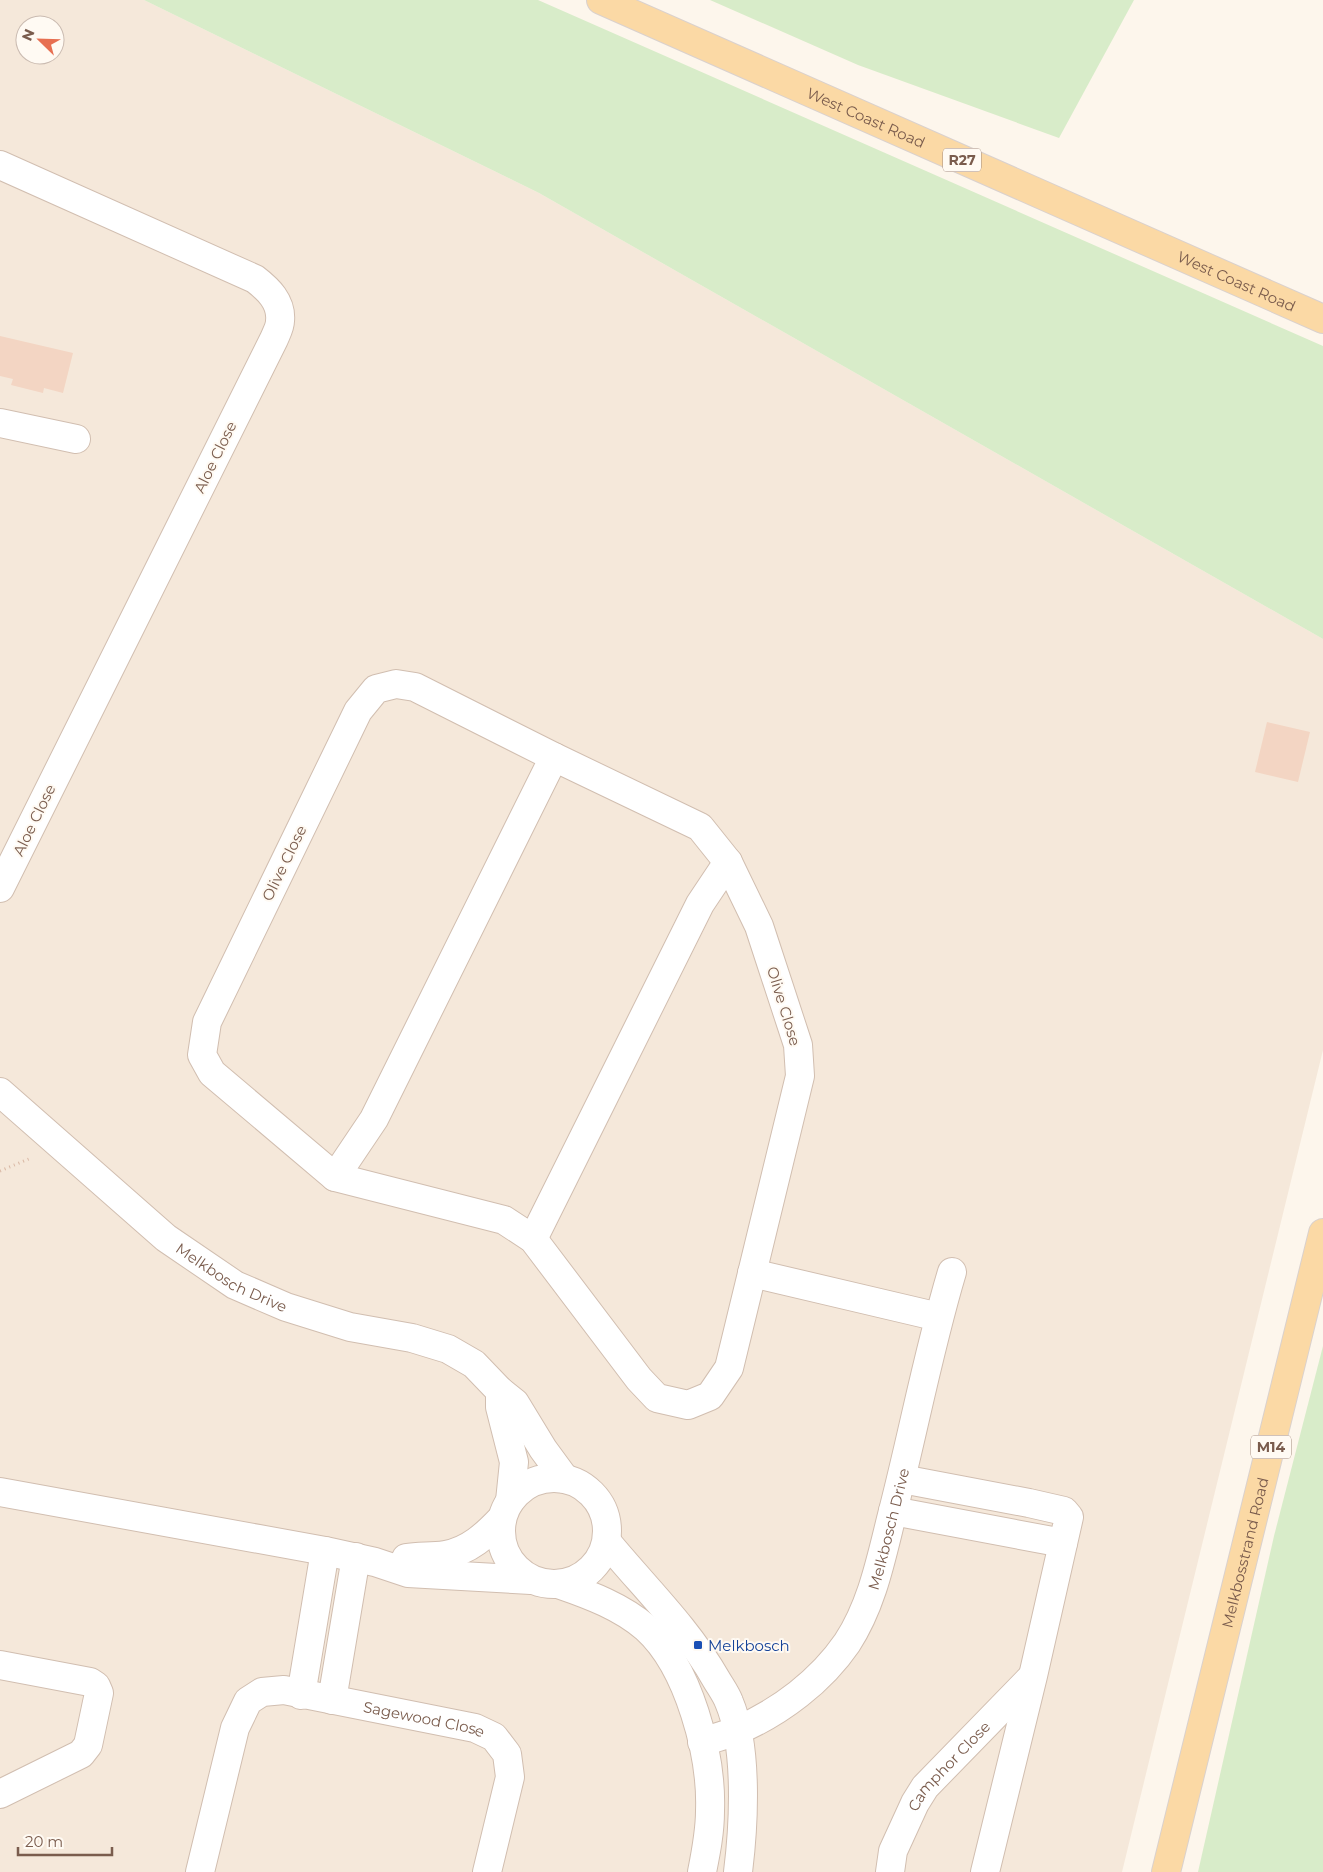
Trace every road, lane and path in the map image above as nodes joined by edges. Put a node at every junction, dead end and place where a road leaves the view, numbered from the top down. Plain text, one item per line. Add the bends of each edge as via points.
1 (601, 0) edge
2 (647, 0) edge
3 (0, 166) edge
4 (1323, 298) edge
5 (1323, 319) edge
6 (0, 423) edge
7 (76, 439) dead end
8 (554, 757) junction
9 (728, 862) junction
10 (0, 888) edge
11 (0, 1092) edge
12 (335, 1178) junction
13 (1323, 1233) edge
14 (533, 1239) junction
15 (952, 1272) dead end
16 (752, 1273) junction
17 (939, 1316) junction
18 (500, 1391) junction
19 (565, 1479) junction
20 (902, 1479) junction
21 (0, 1492) edge
22 (506, 1509) junction
23 (893, 1512) junction
24 (607, 1542) junction
25 (1063, 1543) junction
26 (326, 1551) junction
27 (366, 1560) junction
28 (531, 1580) junction
29 (561, 1585) junction
30 (0, 1665) edge
31 (1033, 1676) junction
32 (301, 1695) junction
33 (332, 1700) junction
34 (737, 1731) junction
35 (702, 1742) junction
36 (0, 1794) edge
37 (200, 1872) edge
38 (487, 1872) edge
39 (702, 1872) edge
40 (738, 1872) edge
41 (890, 1872) edge
42 (984, 1872) edge
43 (1166, 1872) edge

1 - 5 main road, West Coast Road / R27
2 - 4 main road, West Coast Road / R27
3 - 10 street, Aloe Close via 255,279 278,303 280,321
6 - 7 street
8 - 9 street, Olive Close via 700,827
8 - 12 street via 374,1119
8 - 12 street, Olive Close via 414,687 396,684 376,689 358,711 207,1022 202,1055 212,1073
9 - 14 street via 700,904
9 - 16 street, Olive Close via 765,944 798,1045 800,1076
11 - 18 street, Melkbosch Drive via 166,1238 235,1285 286,1307 350,1327 448,1348 474,1364
12 - 14 street, Olive Close via 504,1220
13 - 43 main road, Melkbosstrand Road / M14
14 - 16 street, Olive Close via 638,1379 657,1398 688,1405 710,1396 729,1368
15 - 17 street, Melkbosch Drive
16 - 17 street
17 - 20 street, Melkbosch Drive
18 - 19 street, Melkbosch Drive via 515,1403
18 - 22 street via 500,1407 514,1462
19 - 22 street via 535,1481 521,1489
19 - 24 street via 581,1484 604,1509 608,1525
20 - 23 street, Melkbosch Drive
20 - 25 street via 1064,1511 1069,1517
21 - 26 street
22 - 27 street via 485,1537 466,1548 445,1555
22 - 28 street via 501,1536 506,1554 516,1569
23 - 25 street
23 - 34 street, Melkbosch Drive via 871,1593 846,1644 824,1672 795,1696 769,1715
24 - 29 street via 602,1558 591,1571
24 - 34 street via 676,1621 705,1660 729,1702
25 - 31 street
26 - 27 street
26 - 32 street
27 - 28 street via 408,1573
27 - 33 street
28 - 29 street
29 - 35 street via 602,1599 645,1628 668,1652 686,1689
30 - 36 street via 90,1682 99,1693 88,1745 81,1754
31 - 41 street, Camphor Close via 926,1786 892,1851
31 - 42 street
32 - 33 street, Sagewood Close
32 - 37 street, Sagewood Close via 284,1690 262,1692 248,1701 235,1728
33 - 38 street, Sagewood Close via 475,1728 494,1737 507,1754 510,1777
34 - 35 street, Melkbosch Drive
34 - 40 street via 740,1741 742,1834
35 - 39 street via 710,1810

